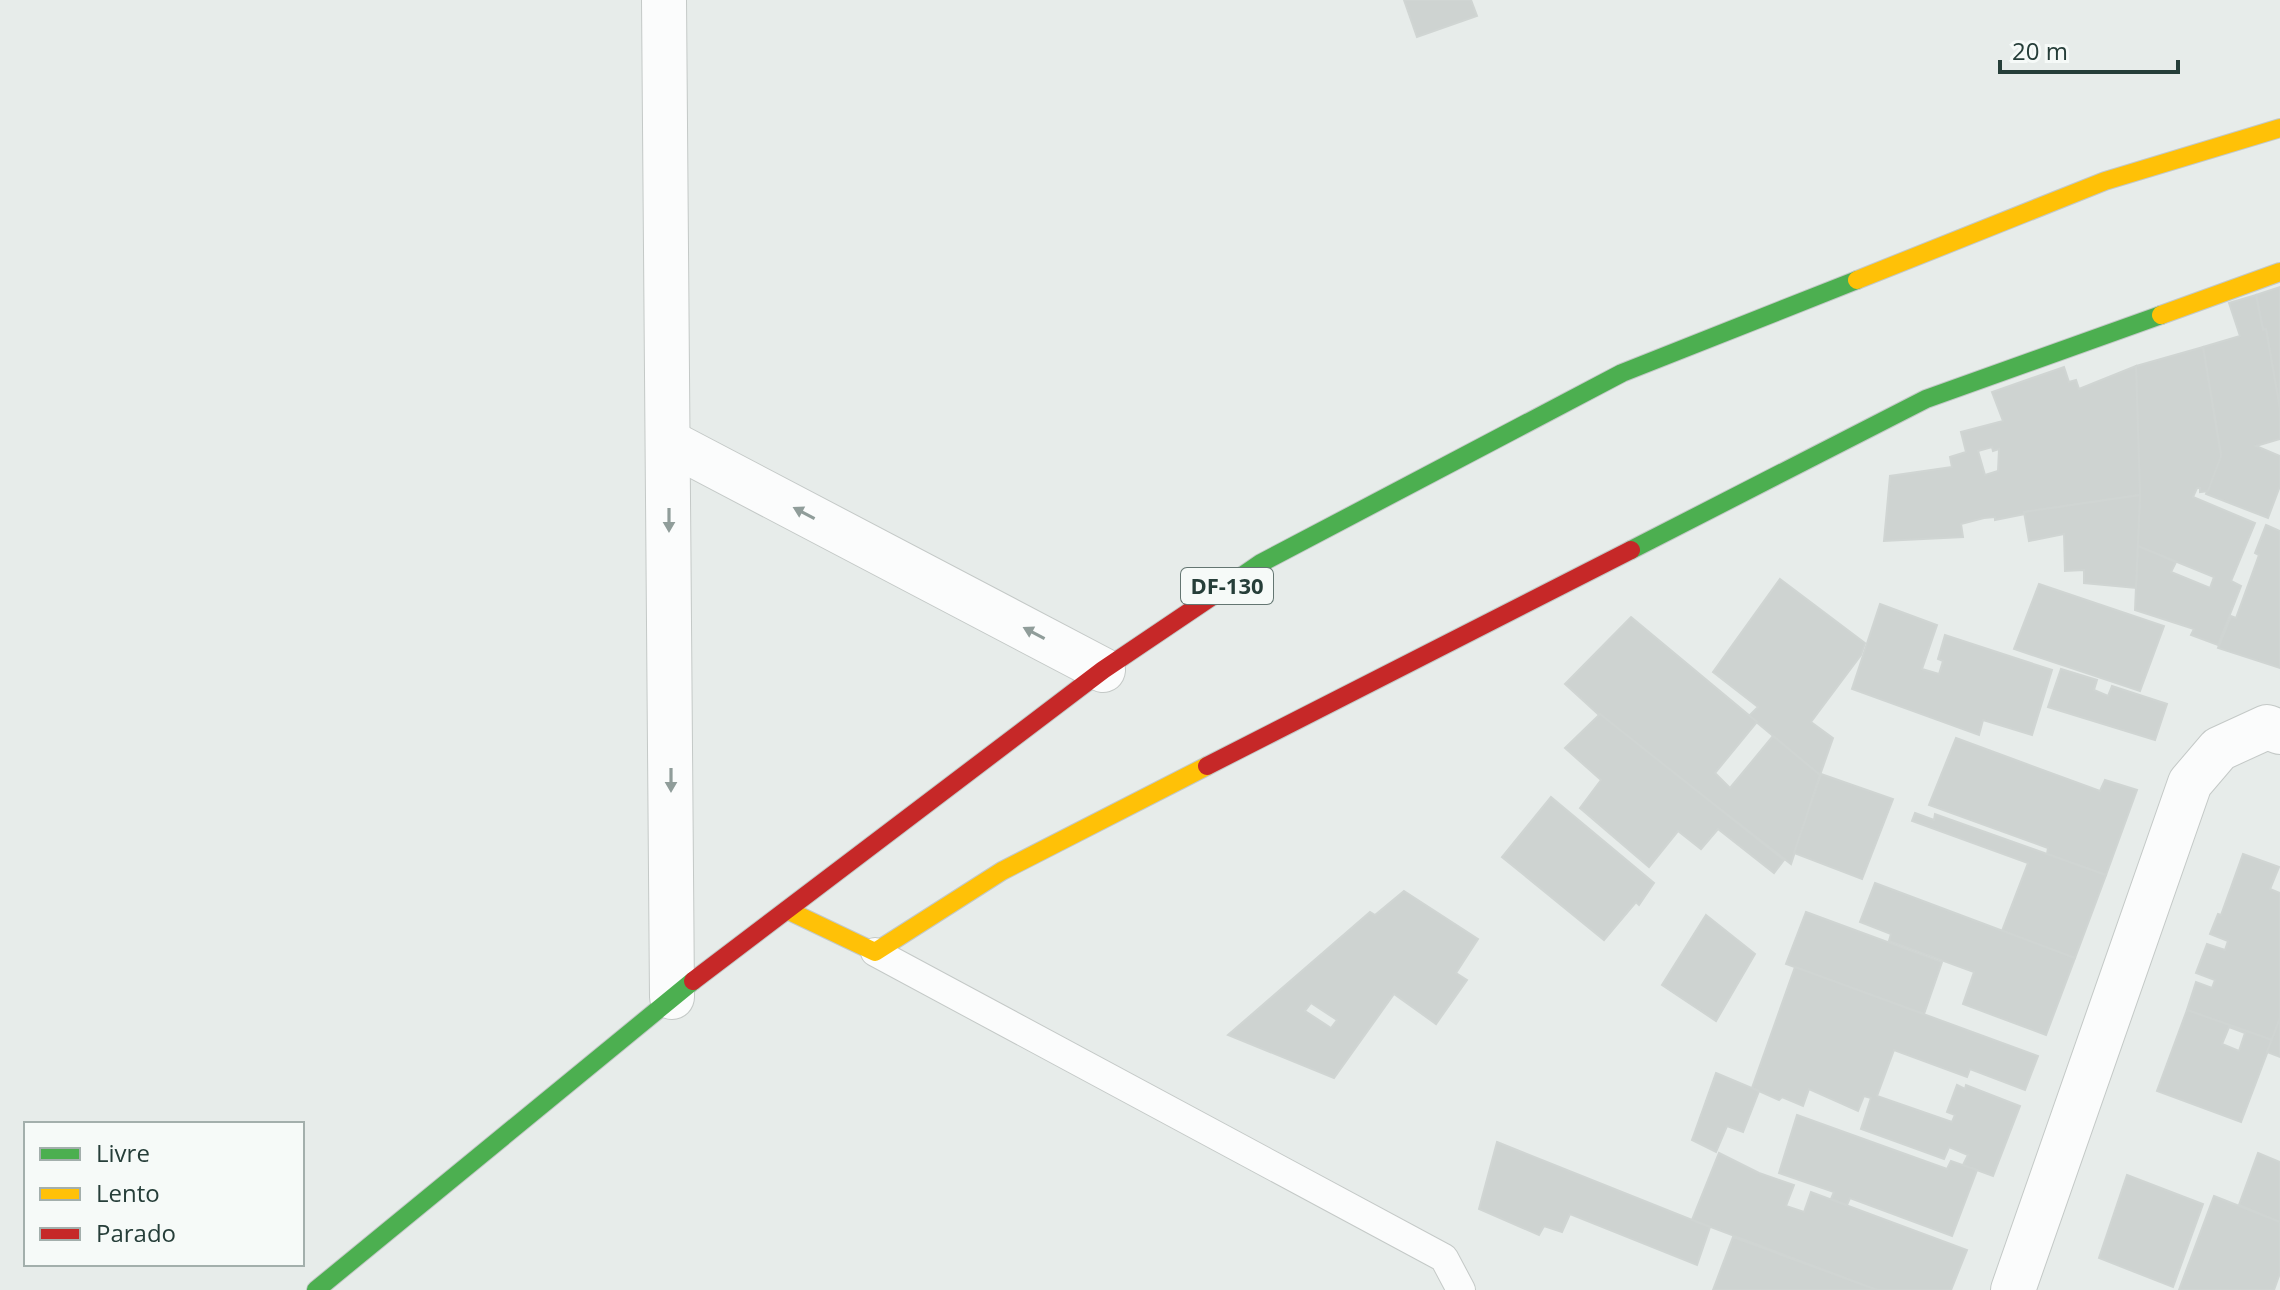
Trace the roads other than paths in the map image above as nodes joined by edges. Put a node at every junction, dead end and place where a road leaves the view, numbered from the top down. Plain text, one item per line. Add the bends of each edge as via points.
1 (664, 0) edge
2 (2280, 128) edge
3 (2280, 272) edge
4 (669, 442) junction
5 (1103, 670) junction
6 (2280, 732) edge
7 (787, 910) junction
8 (875, 952) junction
9 (672, 997) junction
10 (316, 1290) edge
11 (1461, 1290) edge
12 (2013, 1290) edge

1 - 4 street
2 - 5 main road, DF-130 via 2105,181 1622,373 1261,563
3 - 8 main road via 1926,399 1002,871
5 -> 4 street
4 -> 9 street
5 - 7 main road, DF-130
6 - 12 street via 2267,727 2219,749 2190,783
7 - 8 main road
7 - 9 main road, DF-130
8 - 11 lane via 1444,1258
9 - 10 main road, DF-130

